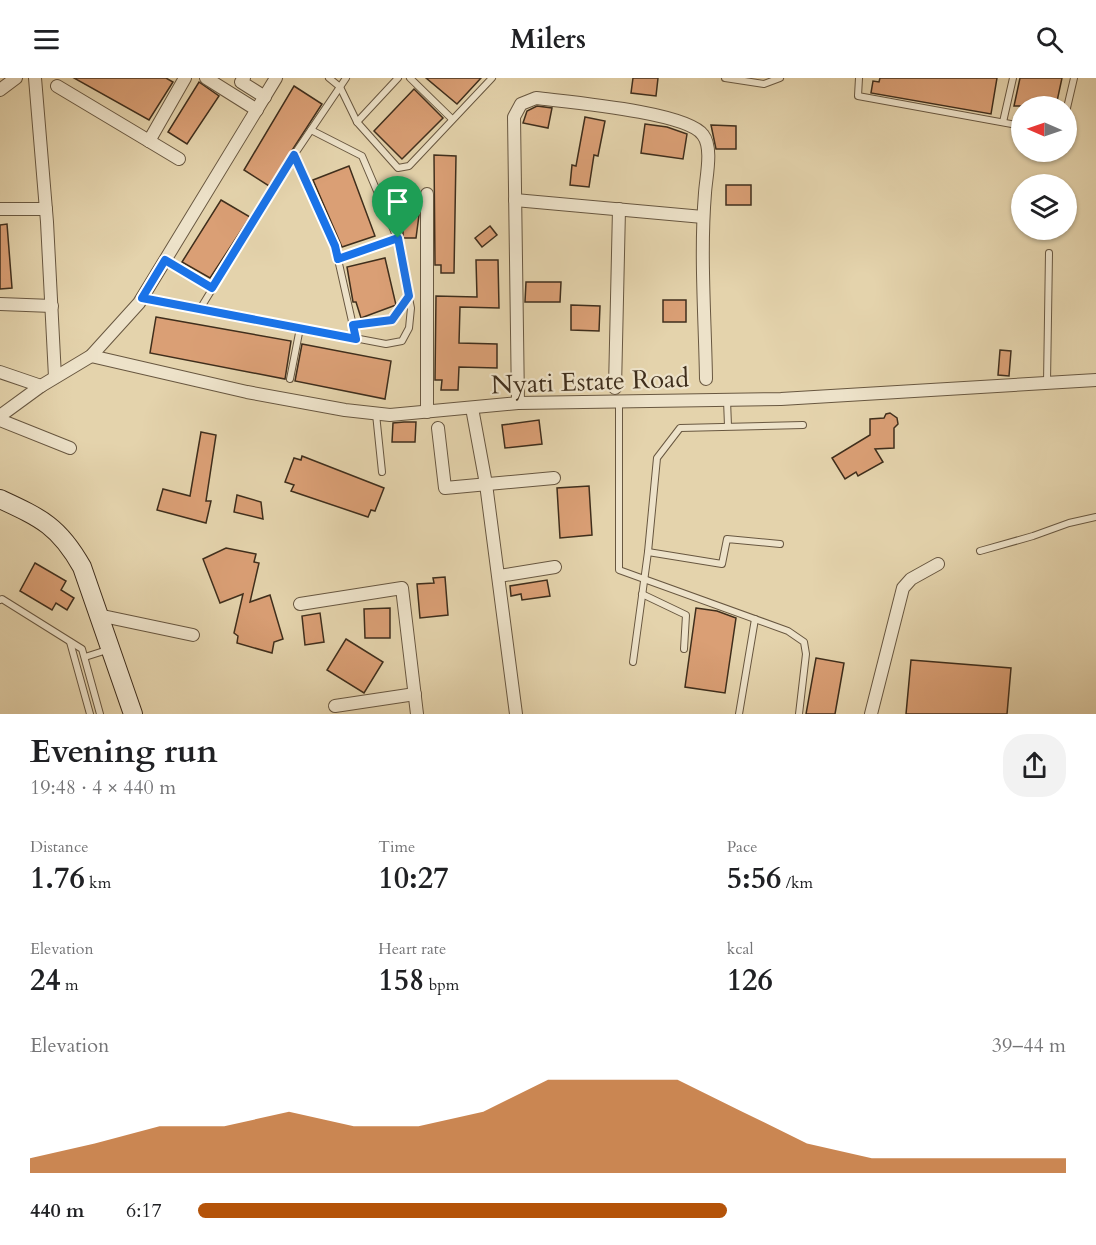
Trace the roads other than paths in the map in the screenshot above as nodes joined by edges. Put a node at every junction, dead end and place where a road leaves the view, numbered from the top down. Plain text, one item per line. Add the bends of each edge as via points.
1 (16, 78) edge
2 (35, 78) edge
3 (185, 78) edge
4 (207, 78) edge
5 (276, 78) edge
6 (329, 78) edge
7 (346, 78) edge
8 (398, 78) edge
9 (410, 78) edge
10 (492, 78) edge
11 (725, 78) edge
12 (780, 78) edge
13 (859, 78) edge
14 (1013, 78) edge
15 (1074, 78) edge
16 (240, 80) edge
17 (57, 86) dead end
18 (340, 87) junction
19 (0, 90) edge
20 (1070, 96) edge
21 (265, 97) junction
22 (257, 110) junction
23 (452, 119) junction
24 (357, 122) junction
25 (1003, 122) junction
26 (1011, 124) edge
27 (311, 130) junction
28 (149, 141) junction
29 (294, 155) junction
30 (179, 159) dead end
31 (427, 194) dead end
32 (515, 200) junction
33 (0, 209) edge
34 (46, 209) junction
35 (619, 209) junction
36 (703, 217) junction
37 (398, 238) junction
38 (1049, 253) dead end
39 (338, 259) junction
40 (165, 260) junction
41 (212, 288) junction
42 (409, 296) junction
43 (142, 298) junction
44 (0, 304) edge
45 (52, 306) junction
46 (200, 309) junction
47 (353, 325) junction
48 (300, 328) junction
49 (356, 339) junction
50 (91, 356) junction
51 (0, 372) edge
52 (55, 377) junction
53 (290, 379) dead end
54 (706, 379) dead end
55 (1096, 380) edge
56 (1047, 383) junction
57 (41, 386) junction
58 (615, 387) dead end
59 (727, 400) junction
60 (619, 402) junction
61 (518, 403) junction
62 (472, 408) junction
63 (427, 412) junction
64 (376, 413) junction
65 (0, 418) edge
66 (803, 425) dead end
67 (728, 426) junction
68 (438, 428) dead end
69 (70, 448) dead end
70 (382, 472) dead end
71 (554, 478) dead end
72 (486, 484) junction
73 (0, 499) edge
74 (1096, 517) edge
75 (780, 544) dead end
76 (980, 551) dead end
77 (648, 552) junction
78 (938, 564) dead end
79 (555, 567) dead end
80 (499, 576) junction
81 (644, 579) junction
82 (642, 594) junction
83 (0, 600) edge
84 (300, 604) dead end
85 (98, 615) junction
86 (755, 619) junction
87 (193, 635) dead end
88 (70, 642) junction
89 (110, 649) junction
90 (684, 649) dead end
91 (85, 657) junction
92 (633, 662) dead end
93 (415, 694) junction
94 (335, 706) dead end
95 (90, 714) edge
96 (100, 714) edge
97 (133, 714) edge
98 (417, 714) edge
99 (516, 714) edge
100 (739, 714) edge
101 (799, 714) edge
102 (871, 714) edge

1 - 19 street
2 - 34 street
3 - 28 street
4 - 22 street
5 - 21 street
6 - 18 lane
7 - 18 lane
8 - 24 lane
9 - 23 lane
10 - 23 lane
11 - 12 lane via 764,84
13 - 25 lane via 858,96
14 - 25 lane
15 - 20 lane
16 - 21 street
17 - 28 street
18 - 24 lane
18 - 27 lane
21 - 22 street
22 - 40 street
23 - 24 lane via 409,166 398,168
25 - 26 lane
27 - 29 lane
27 - 37 lane via 362,156
28 - 30 street
29 - 39 lane
29 - 41 lane
31 - 63 street
32 - 35 street
32 - 36 street via 514,117 521,104 536,98 653,114 692,126 703,134 708,145
32 - 61 street
33 - 34 street
34 - 45 street
35 - 36 street
35 - 58 street
36 - 54 street
37 - 39 lane
37 - 42 lane
38 - 56 lane
39 - 47 lane
40 - 41 lane
40 - 43 street
41 - 46 lane
42 - 47 lane via 392,320
42 - 49 lane via 409,328 402,341 386,344
43 - 46 lane
43 - 50 street
44 - 45 street
45 - 52 street
46 - 48 lane
47 - 49 lane
48 - 49 lane
48 - 53 lane
50 - 52 street
50 - 64 street, Nyati Estate Road via 247,392
51 - 57 street
52 - 57 street
55 - 56 street, Nyati Estate Road
56 - 59 street, Nyati Estate Road
57 - 65 street
59 - 60 street, Nyati Estate Road
59 - 67 lane
60 - 61 street, Nyati Estate Road
60 - 81 lane via 619,570
61 - 62 street, Nyati Estate Road
62 - 63 street, Nyati Estate Road
62 - 72 street
63 - 64 street, Nyati Estate Road
64 - 70 lane
65 - 69 street
66 - 67 lane
67 - 77 lane via 680,428 657,458
68 - 72 street via 445,488
71 - 72 street
72 - 80 street
73 - 85 main road via 37,516 57,531 82,567
74 - 76 lane
75 - 77 lane via 727,539 722,564
77 - 81 lane
78 - 102 street via 903,588
79 - 80 street
80 - 99 street
81 - 82 lane
81 - 86 lane
82 - 90 lane via 686,615
82 - 92 lane
83 - 88 lane
84 - 93 street via 402,588
85 - 87 street
85 - 89 main road
86 - 100 lane
86 - 101 lane via 788,631 804,642
88 - 91 lane via 82,649
88 - 95 lane
89 - 91 lane
89 - 97 main road
91 - 96 lane
93 - 94 street
93 - 98 street

